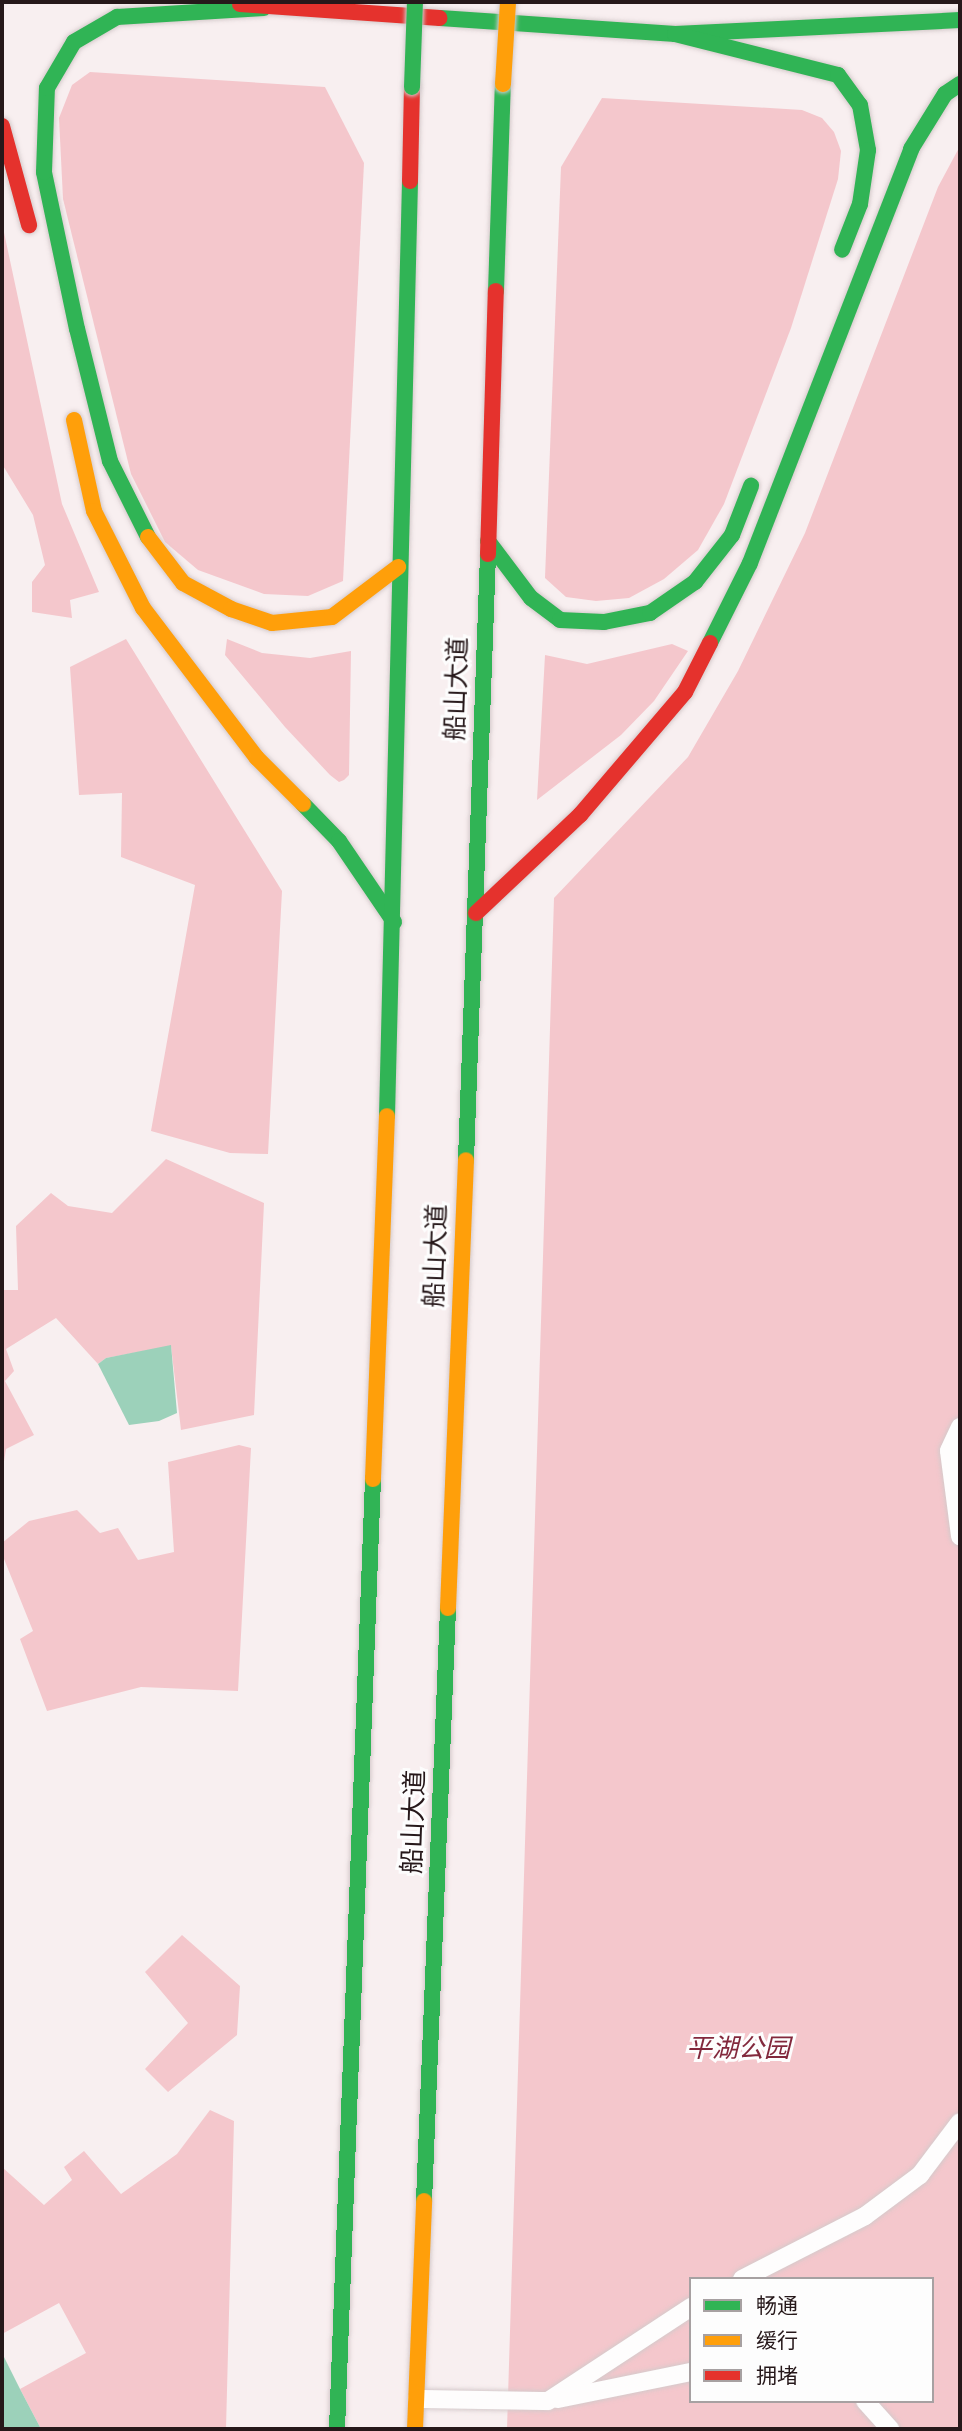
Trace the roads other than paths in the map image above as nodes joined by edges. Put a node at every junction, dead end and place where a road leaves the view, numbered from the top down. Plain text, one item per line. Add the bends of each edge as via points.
1 (221, 2) edge
2 (415, 2) edge
3 (508, 2) edge
4 (264, 8) junction
5 (960, 20) edge
6 (675, 34) junction
7 (960, 83) edge
8 (2, 125) edge
9 (34, 245) dead end
10 (836, 267) dead end
11 (70, 404) dead end
12 (757, 471) dead end
13 (488, 541) junction
14 (398, 567) junction
15 (475, 913) junction
16 (394, 922) junction
17 (960, 1427) edge
18 (960, 1536) edge
19 (960, 2122) edge
20 (746, 2277) edge
21 (689, 2308) edge
22 (689, 2372) edge
23 (417, 2399) junction
24 (548, 2401) junction
25 (867, 2403) edge
26 (337, 2429) edge
27 (415, 2429) edge
28 (890, 2429) edge

1 - 4 highway
2 - 14 highway, bridge
3 - 13 highway, 船山大道, bridge
4 - 6 highway
4 - 14 highway via 117,16 75,42 47,88 44,172 77,329 110,461 153,549 183,583 231,609 272,623 332,617
5 - 6 highway
6 - 10 highway via 838,75 860,105 868,150 860,204
7 - 15 highway via 945,94 911,149 750,563 685,692 580,815
8 - 9 highway
11 - 16 highway via 94,511 143,608 257,758 339,841
12 - 13 highway via 732,535 695,582 650,613 604,622 559,620 531,598
13 - 15 highway, 船山大道
14 - 16 highway
15 - 23 highway, 船山大道
16 - 26 highway
17 - 18 lane via 949,1451
19 - 20 lane via 920,2175 865,2216
21 - 24 lane
22 - 24 lane
23 - 24 lane
23 - 27 highway, 船山大道
25 - 28 lane

